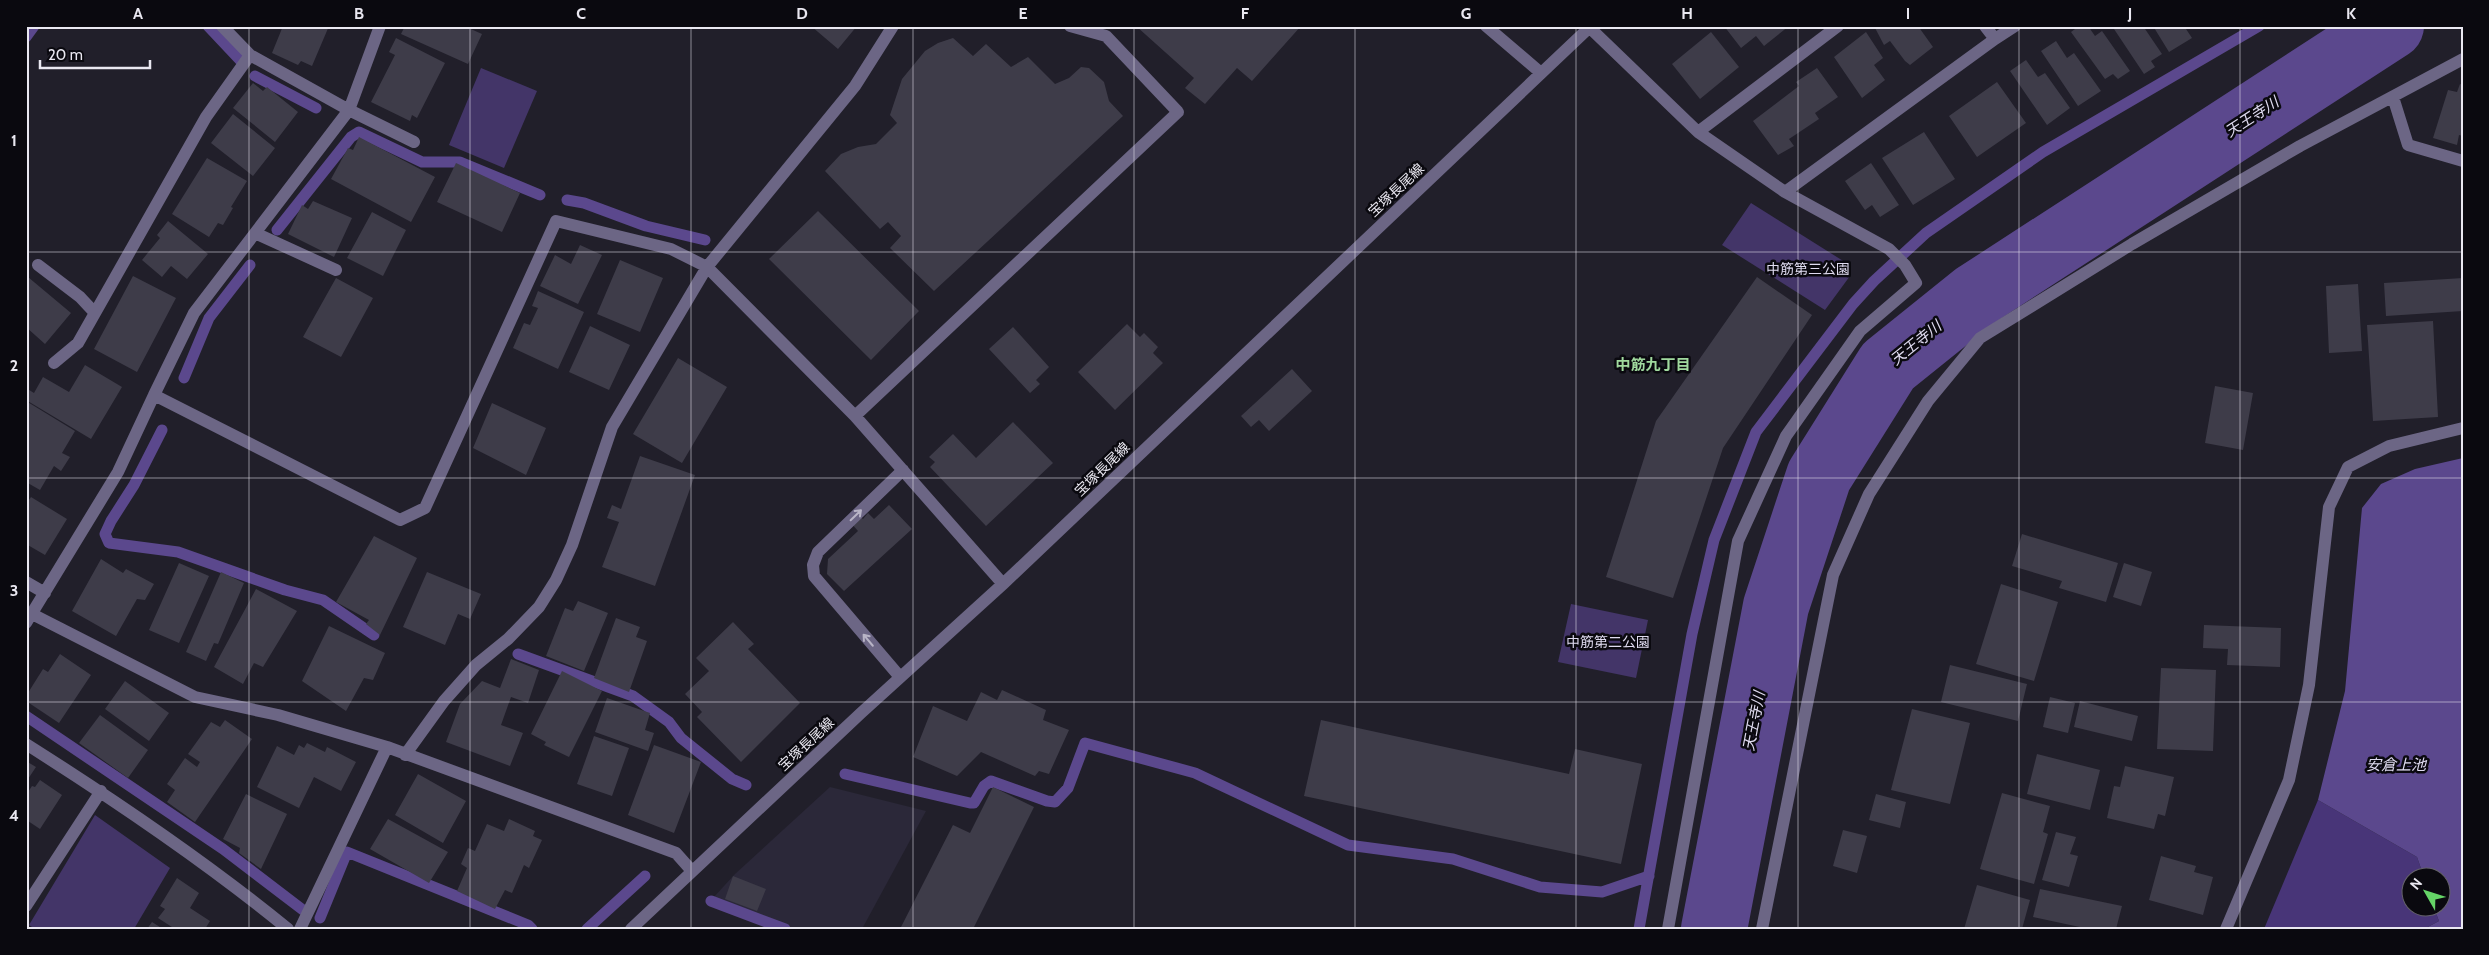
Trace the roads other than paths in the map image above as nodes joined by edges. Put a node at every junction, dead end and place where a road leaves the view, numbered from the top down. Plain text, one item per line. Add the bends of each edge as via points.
1 (222, 26) edge
2 (380, 26) edge
3 (893, 26) edge
4 (1070, 26) edge
5 (1486, 26) edge
6 (1838, 26) edge
7 (1985, 26) edge
8 (2015, 26) edge
9 (1591, 27) edge
10 (1995, 39) junction
11 (250, 56) junction
12 (2463, 59) edge
13 (1541, 73) junction
14 (2393, 97) junction
15 (349, 110) junction
16 (1698, 132) junction
17 (414, 142) dead end
18 (2463, 161) edge
19 (1785, 192) junction
20 (255, 233) junction
21 (38, 265) dead end
22 (707, 267) junction
23 (336, 270) dead end
24 (94, 312) junction
25 (54, 363) dead end
26 (154, 394) junction
27 (855, 416) junction
28 (2463, 428) edge
29 (903, 470) junction
30 (26, 582) edge
31 (1003, 584) junction
32 (45, 593) junction
33 (29, 618) edge
34 (900, 677) junction
35 (26, 744) edge
36 (387, 747) junction
37 (405, 755) junction
38 (101, 791) junction
39 (692, 871) junction
40 (26, 906) edge
41 (288, 929) edge
42 (300, 929) edge
43 (631, 929) edge
44 (1668, 929) edge
45 (1762, 929) edge
46 (2226, 929) edge

1 - 11 street
2 - 15 street
3 - 22 street via 855,86
4 - 27 street via 1106,36 1178,112
5 - 13 street
6 - 16 street
7 - 10 street
8 - 10 street
9 - 13 street, 宝塚長尾線
9 - 16 street
10 - 19 street
11 - 15 street
11 - 24 street via 206,117
12 - 14 street
13 - 31 street, 宝塚長尾線
14 - 18 street via 2408,146
14 - 45 street via 2300,146 2148,234 1980,338 1928,402 1869,494 1833,574
15 - 17 street
15 - 20 street
16 - 19 street
19 - 44 street via 1889,249 1905,265 1916,283 1860,331 1786,436 1738,541
20 - 23 street
20 - 26 street via 194,313
21 - 24 street
22 - 26 street via 671,250 556,221 425,508 400,520
22 - 27 street
22 - 37 street via 612,427 572,545 556,580 539,607 508,639 476,665 444,701
24 - 25 street via 78,343
26 - 32 street via 118,472
27 - 29 street
28 - 46 street via 2389,446 2348,467 2332,499 2309,685 2289,780
29 - 31 street
34 -> 29 street via 814,576 813,565 818,552
30 - 32 street
31 - 34 street, 宝塚長尾線
32 - 33 street
33 - 36 street via 195,698 278,715
34 - 39 street, 宝塚長尾線
35 - 38 street
36 - 37 street
36 - 42 street
37 - 39 street via 676,852
38 - 40 street
38 - 41 street via 238,888
39 - 43 street, 宝塚長尾線

